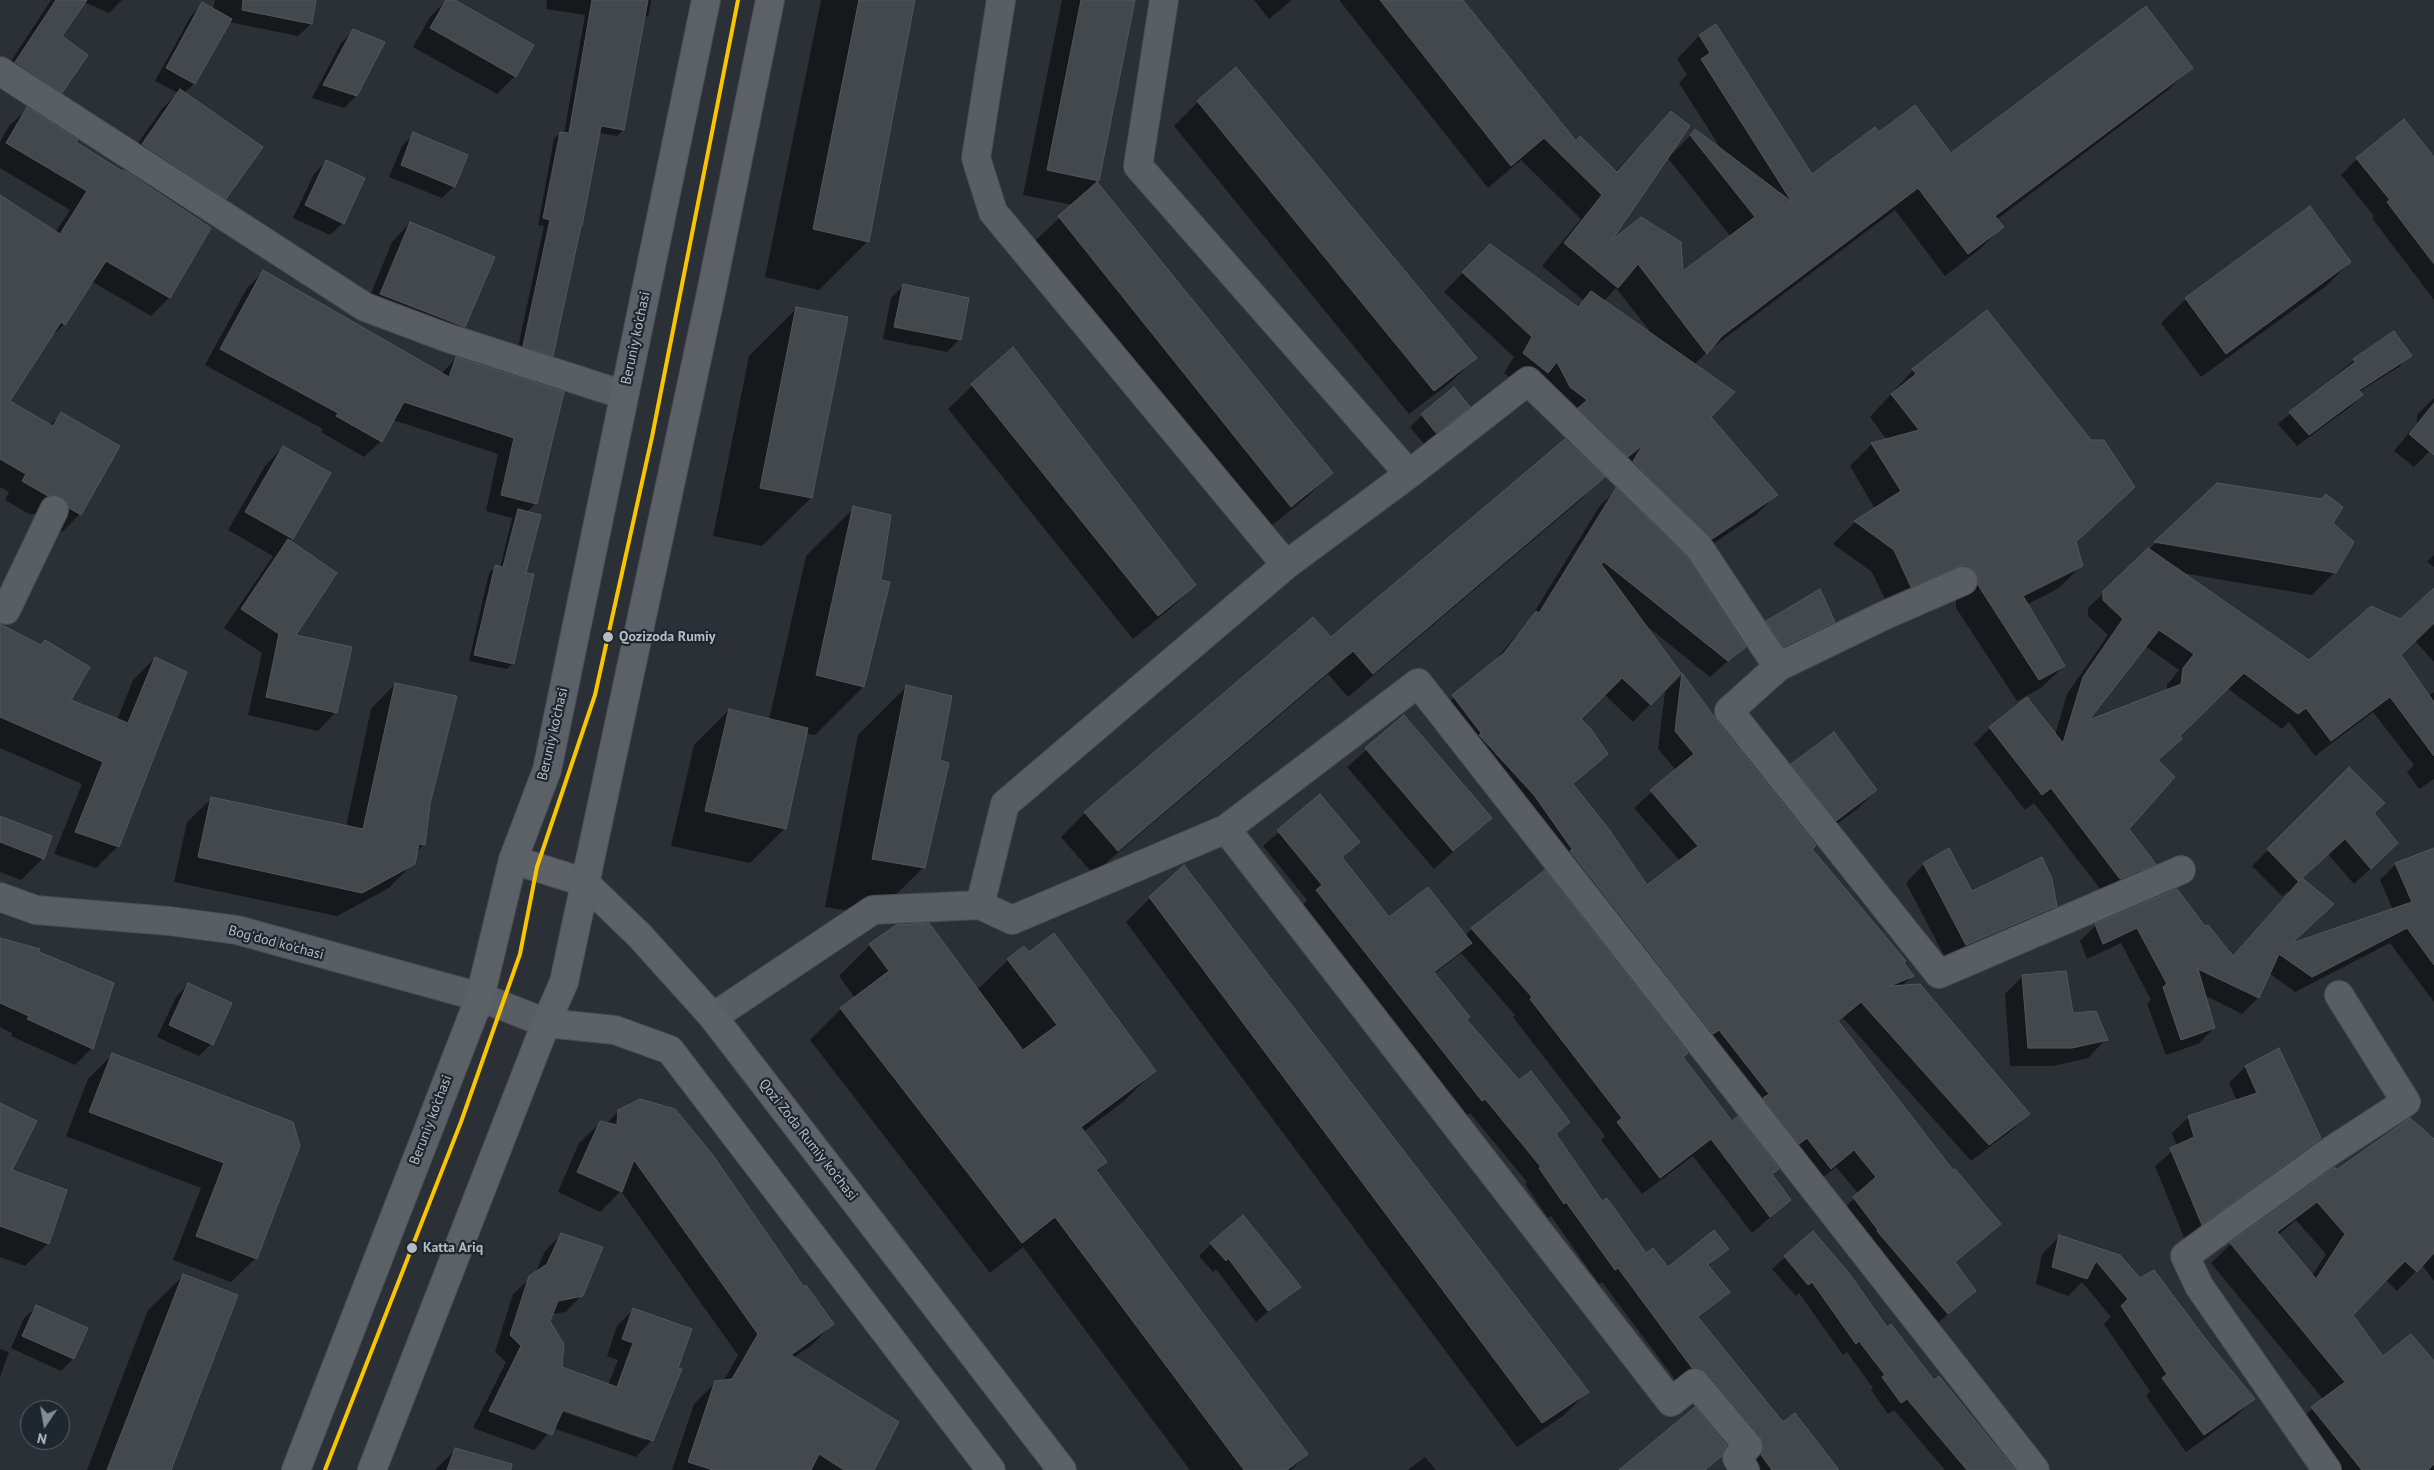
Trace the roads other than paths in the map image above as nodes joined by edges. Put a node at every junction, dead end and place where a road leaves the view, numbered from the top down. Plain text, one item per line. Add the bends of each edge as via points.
1 (706, 0) edge
2 (770, 0) edge
3 (1001, 0) edge
4 (1164, 0) edge
5 (0, 71) edge
6 (624, 395) junction
7 (1409, 474) junction
8 (54, 510) dead end
9 (1286, 565) junction
10 (1963, 581) dead end
11 (0, 608) edge
12 (1778, 667) junction
13 (1226, 829) junction
14 (513, 860) junction
15 (2181, 870) dead end
16 (584, 882) junction
17 (0, 897) edge
18 (980, 905) junction
19 (2339, 995) dead end
20 (480, 997) junction
21 (713, 1017) junction
22 (546, 1023) junction
23 (296, 1470) edge
24 (372, 1470) edge
25 (991, 1470) edge
26 (1062, 1470) edge
27 (1744, 1470) edge
28 (2034, 1470) edge
29 (2327, 1470) edge

1 - 6 main road, Beruniy ko'chasi
2 - 16 main road via 711,292
3 - 9 street via 976,158 993,212
4 - 7 street via 1138,166
5 - 6 street via 365,307 454,340
6 - 14 main road, Beruniy ko'chasi via 547,770
7 - 9 street
7 - 12 street via 1528,381 1698,546
8 - 11 street via 6,610
9 - 18 street via 1005,804
10 - 12 street
12 - 15 street via 1729,711 1939,974
13 - 18 street via 1012,920
13 - 27 street via 1672,1402 1695,1383 1748,1446 1737,1458
13 - 28 street via 1418,683
14 - 16 street, Qozi Zoda Rumiy ko'chasi
14 - 20 main road, Beruniy ko'chasi
16 - 21 street, Qozi Zoda Rumiy ko'chasi via 640,936
16 - 22 main road via 564,982
17 - 20 street, Bog'dod ko'chasi via 36,910 237,930
18 - 21 street via 873,910
19 - 29 street via 2406,1102 2326,1154 2185,1256 2199,1286
20 - 22 street, Bog'dod ko'chasi
20 - 23 main road, Beruniy ko'chasi
21 - 26 street, Qozi Zoda Rumiy ko'chasi
22 - 24 main road
22 - 25 street via 615,1030 670,1050

